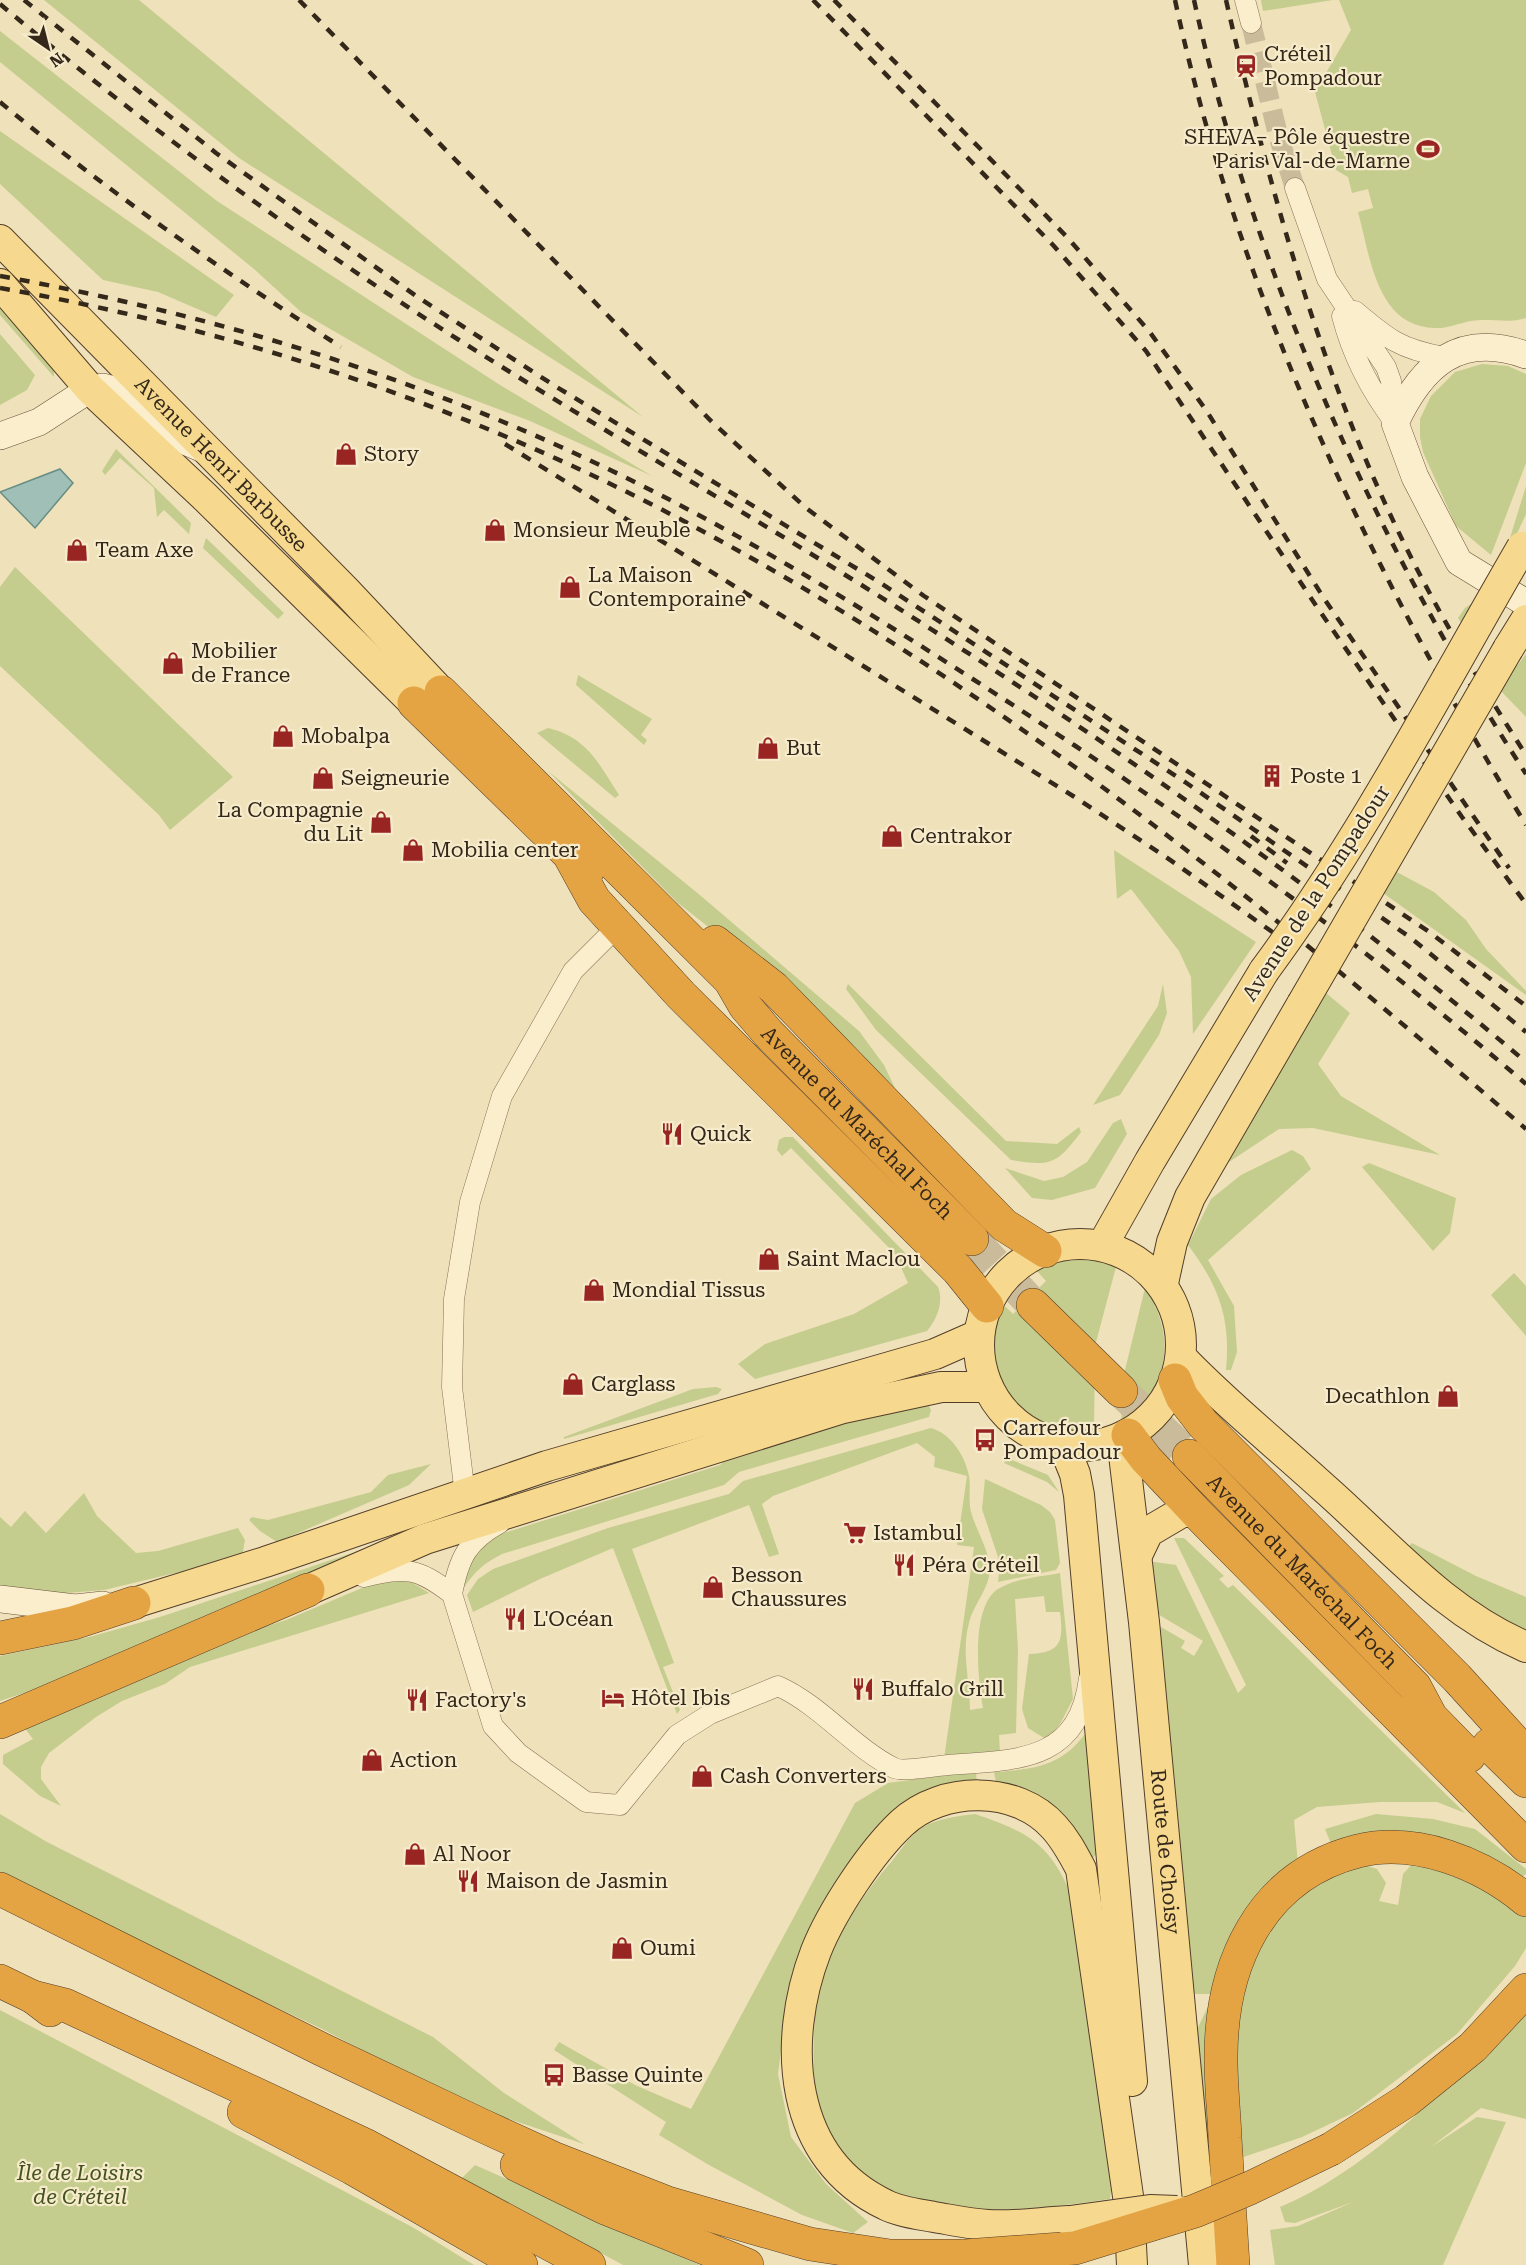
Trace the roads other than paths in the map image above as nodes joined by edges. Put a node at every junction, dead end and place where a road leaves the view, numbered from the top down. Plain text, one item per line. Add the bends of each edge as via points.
1 (1245, 0) edge
2 (1251, 23) tunnel mouth
3 (1295, 189) tunnel mouth
4 (0, 240) edge
5 (0, 284) edge
6 (1337, 296) junction
7 (1526, 355) edge
8 (1444, 357) junction
9 (90, 389) junction
10 (1395, 423) junction
11 (0, 436) edge
12 (207, 451) junction
13 (1524, 543) edge
14 (1526, 603) edge
15 (1526, 620) edge
16 (427, 697) junction
17 (570, 858) junction
18 (666, 917) junction
19 (618, 926) junction
20 (745, 1006) junction
21 (972, 1239) tunnel mouth
22 (1102, 1246) junction
23 (1045, 1251) junction
24 (1163, 1283) junction
25 (1033, 1305) tunnel mouth
26 (982, 1321) junction
27 (1178, 1369) junction
28 (986, 1387) junction
29 (1121, 1391) tunnel mouth
30 (1125, 1437) junction
31 (1063, 1444) junction
32 (1189, 1456) tunnel mouth
33 (465, 1495) junction
34 (537, 1502) junction
35 (1196, 1512) junction
36 (1137, 1555) junction
37 (308, 1590) junction
38 (452, 1594) junction
39 (0, 1599) edge
40 (134, 1603) junction
41 (0, 1638) edge
42 (1093, 1646) junction
43 (1526, 1647) edge
44 (1415, 1687) junction
45 (0, 1722) edge
46 (1526, 1754) edge
47 (1526, 1781) edge
48 (1526, 1816) edge
49 (1526, 1846) edge
50 (0, 1889) edge
51 (1526, 1900) edge
52 (0, 1901) edge
53 (0, 1981) edge
54 (1526, 1990) edge
55 (33, 1997) junction
56 (1128, 2196) junction
57 (1195, 2211) junction
58 (521, 2265) edge
59 (589, 2265) edge
60 (747, 2265) edge
61 (1132, 2265) edge
62 (1204, 2265) edge
63 (1233, 2265) edge

1 - 2 street
3 - 6 street via 1327,279
4 - 12 main road, Avenue Henri Barbusse
5 - 9 main road, Avenue Henri Barbusse
6 - 8 street via 1390,340 1413,351
6 - 10 street via 1347,335 1372,392
7 - 8 street via 1484,346
8 - 10 street via 1417,383
9 - 11 street via 39,422
9 - 12 street via 118,391 159,430
9 - 16 main road, Avenue Henri Barbusse
10 - 14 street via 1414,477 1459,562
12 - 16 main road, Avenue Henri Barbusse via 346,591
13 - 22 main road, Avenue de la Pompadour, bridge via 1389,780 1300,923 1264,971
15 - 24 main road, Avenue de la Pompadour, bridge via 1190,1197 1172,1242
16 - 17 highway
16 - 18 highway
17 - 19 highway via 594,900
17 - 20 highway via 626,904 720,997
18 - 20 highway via 730,980
18 - 23 highway via 692,924 774,988 1004,1225
19 - 26 highway via 681,995 958,1270
19 - 33 street via 573,971 502,1096 470,1202 454,1299 452,1387
20 - 21 highway, Avenue du Maréchal Foch
22 - 23 main road via 1076,1243
22 - 24 main road via 1149,1268
23 - 26 main road via 1001,1284
24 - 27 main road via 1179,1317
25 - 29 highway
26 - 28 main road via 977,1362
26 - 33 main road via 935,1354 547,1466
27 - 30 main road via 1154,1413
27 - 43 main road via 1216,1393 1458,1610
27 - 46 highway via 1182,1396 1203,1424 1457,1678
28 - 31 main road via 1008,1415 1035,1436
28 - 34 main road via 941,1387 843,1408
30 - 31 main road via 1096,1446
30 - 35 highway
30 - 36 main road, Route de Choisy
31 - 42 main road via 1079,1495
32 - 44 highway, Avenue du Maréchal Foch
33 - 40 main road
34 - 37 main road via 425,1539
34 - 38 street via 486,1531 464,1551
35 - 36 main road via 1182,1512 1148,1532
35 - 49 highway
36 - 62 main road, Route de Choisy
37 - 38 street via 406,1569
37 - 45 highway
38 - 42 street via 493,1726 518,1753 586,1802 620,1805 676,1735 710,1714 778,1686 801,1697 896,1769 1031,1756 1057,1744 1074,1726 1087,1694
39 - 40 street via 75,1608
40 - 41 highway via 73,1623
42 - 56 main road via 1135,2116
44 - 47 highway, Avenue du Maréchal Foch via 1446,1704
44 - 48 highway, Avenue du Maréchal Foch via 1431,1717
50 - 57 highway, bridge via 321,2049 553,2158 742,2227 810,2244 890,2256 965,2256 1075,2248
51 - 63 highway via 1480,1869 1408,1847 1374,1847 1331,1859 1299,1877 1266,1907 1237,1958 1226,2006 1221,2060
52 - 60 highway via 585,2199
53 - 55 highway
54 - 57 highway, bridge via 1473,2047 1406,2102 1331,2149
55 - 58 highway via 58,2016 352,2168
55 - 59 highway via 65,2005 367,2146
56 - 57 main road, bridge via 1081,1869 1069,1846 1035,1810 1010,1799 971,1795 939,1801 903,1822 860,1872 816,1951 802,2005 797,2051 800,2100 824,2153 862,2192 913,2214 989,2225 1070,2221 1150,2210
56 - 61 main road

